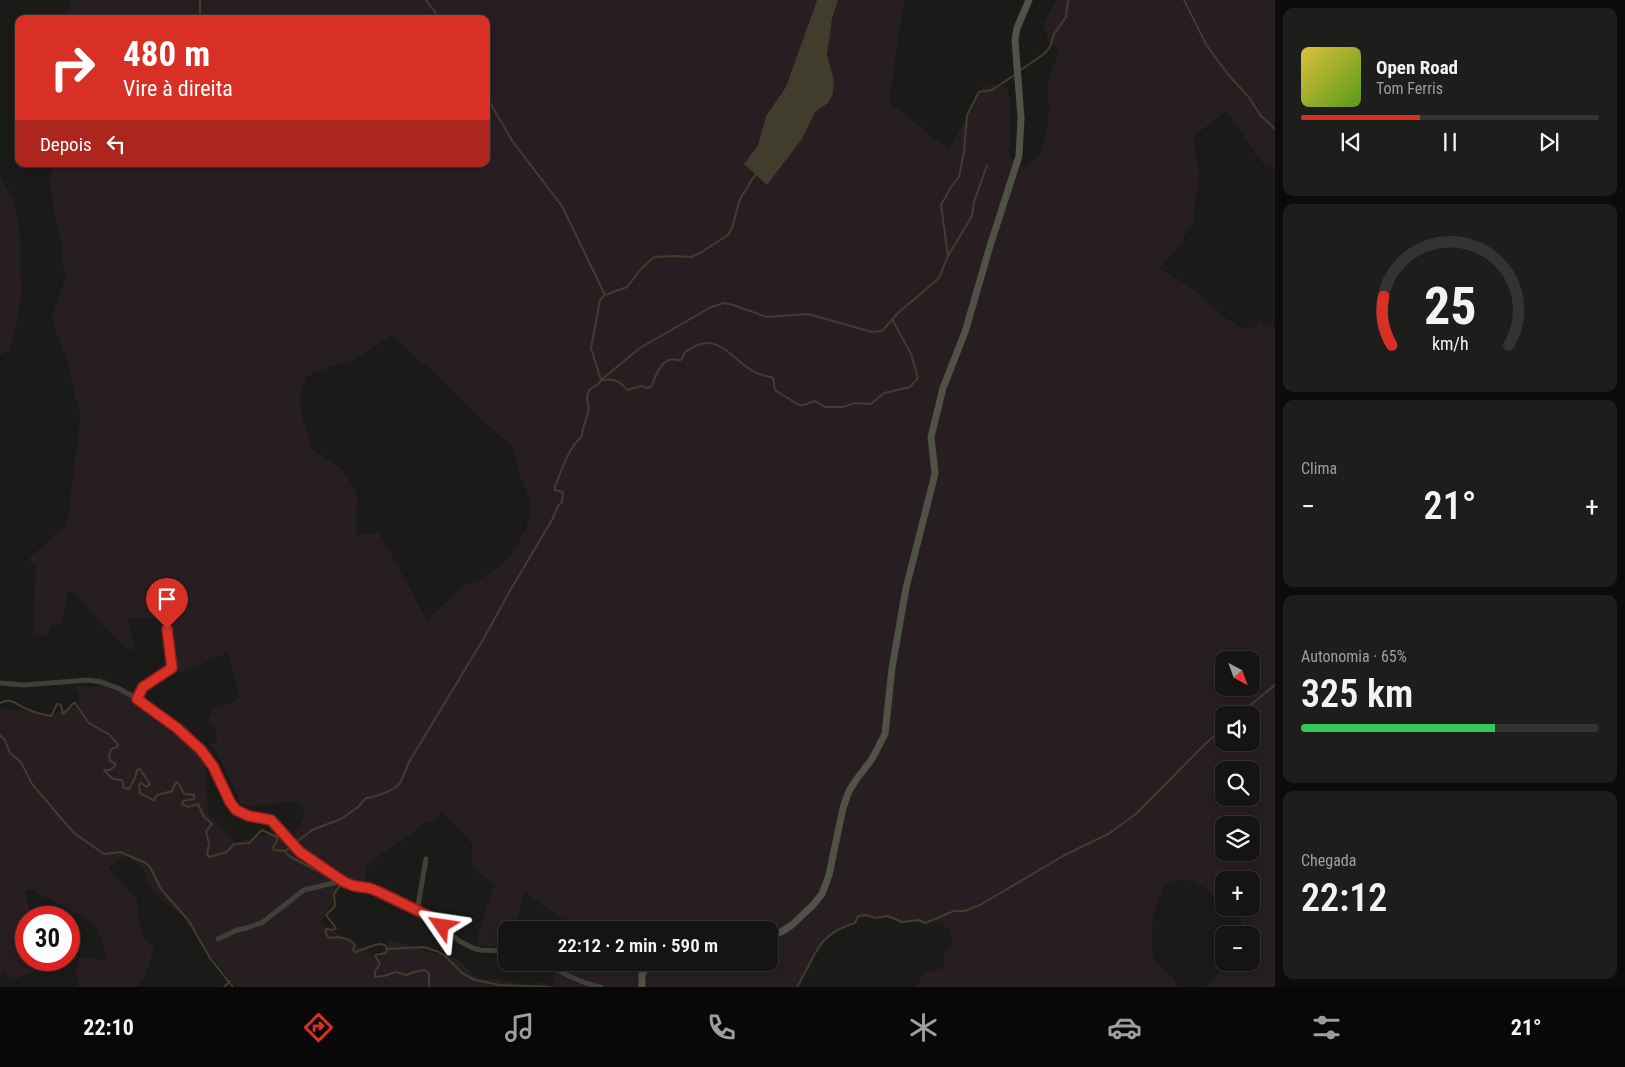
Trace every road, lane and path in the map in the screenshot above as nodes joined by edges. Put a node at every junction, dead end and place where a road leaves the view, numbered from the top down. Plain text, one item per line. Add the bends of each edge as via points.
1 (1029, 0) edge
2 (166, 615) dead end
3 (0, 683) edge
4 (137, 699) junction
5 (426, 858) dead end
6 (342, 881) junction
7 (417, 911) junction
8 (778, 933) edge
9 (218, 939) dead end
10 (498, 951) edge
11 (561, 971) edge
12 (644, 971) edge
13 (601, 987) edge
14 (642, 987) edge

1 - 8 street via 1015,40 1021,118 1019,156 933,425 935,473 906,588 885,734 849,792 822,894 792,925
2 - 4 street via 172,668 143,687
3 - 4 street via 24,685 88,680 109,684
4 - 6 street via 201,750 236,810 271,820 300,852
5 - 7 street
6 - 7 street via 377,891
6 - 9 street via 304,890 262,922
7 - 10 street via 433,918 467,946
11 - 13 street via 579,981
12 - 14 street

